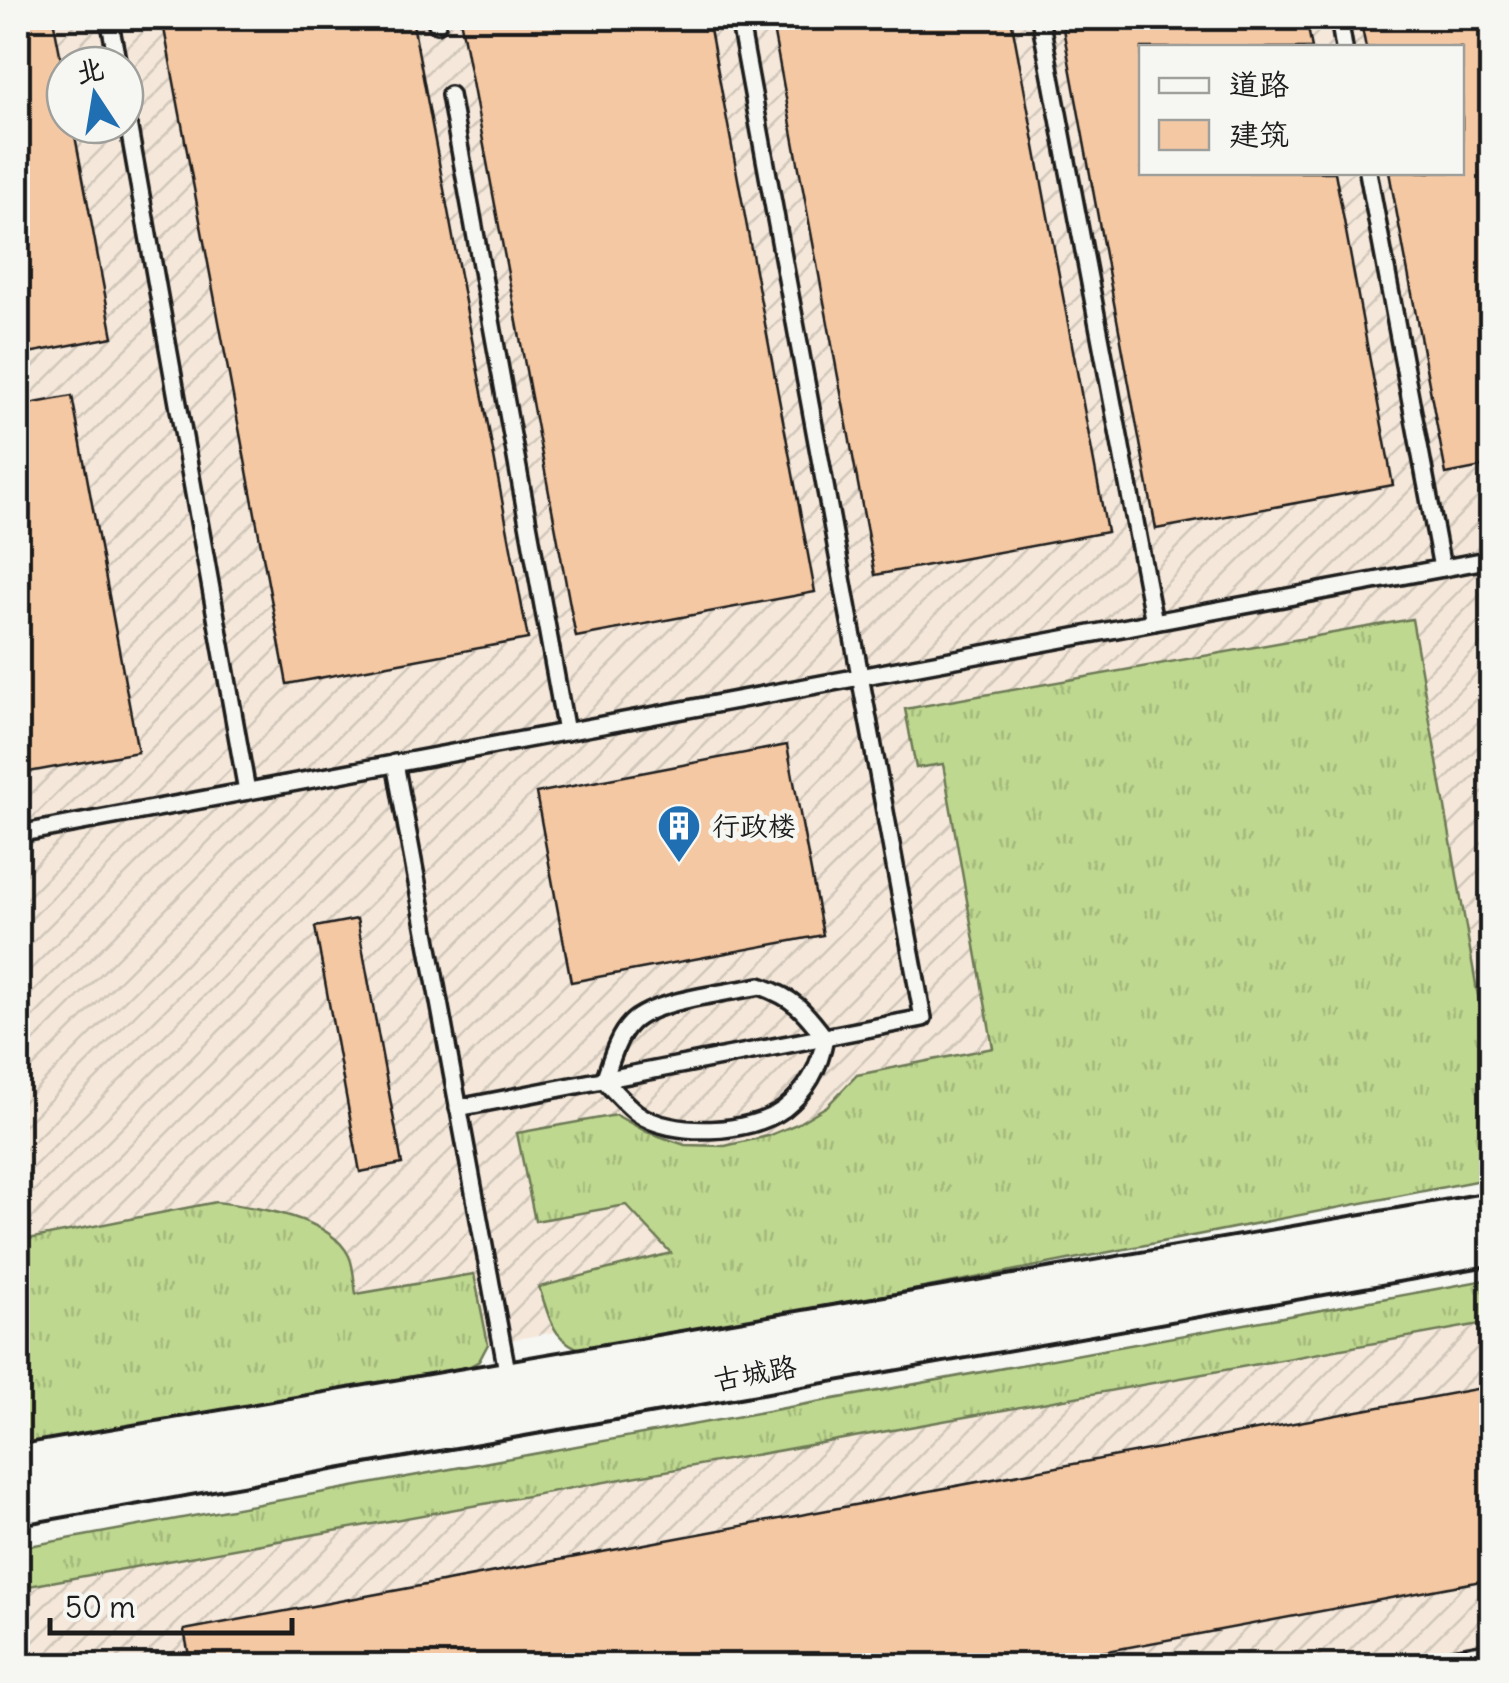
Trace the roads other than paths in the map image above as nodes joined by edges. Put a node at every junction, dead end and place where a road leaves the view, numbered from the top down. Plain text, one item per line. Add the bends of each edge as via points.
1 (109, 18) edge
2 (739, 18) edge
3 (1040, 18) edge
4 (1338, 18) edge
5 (114, 45) edge
6 (1343, 45) edge
7 (450, 96) dead end
8 (132, 145) edge
9 (1369, 175) edge
10 (1492, 559) edge
11 (1442, 568) junction
12 (1154, 622) junction
13 (860, 677) junction
14 (566, 732) junction
15 (394, 763) junction
16 (247, 790) junction
17 (18, 834) edge
18 (825, 1038) junction
19 (604, 1080) junction
20 (458, 1108) junction
21 (1492, 1214) edge
22 (1492, 1243) edge
23 (512, 1399) junction
24 (18, 1467) edge
25 (18, 1503) edge
26 (1492, 1650) edge
27 (1409, 1666) edge

1 - 5 lane
2 - 13 lane
3 - 12 lane
4 - 6 lane
7 - 14 lane
8 - 16 lane
9 - 11 lane
10 - 11 lane
11 - 12 lane
12 - 13 lane
13 - 14 lane
13 - 18 lane via 923,1018
14 - 15 lane
15 - 16 lane
15 - 20 lane
16 - 17 lane
18 - 19 lane
18 - 19 lane via 784,994 760,986 654,1010 632,1022
18 - 19 lane via 820,1064 804,1089 781,1111 749,1124 703,1132 668,1126 638,1114
19 - 20 lane
20 - 23 lane
21 - 23 main road, 古城路
22 - 23 main road, 古城路
23 - 24 main road, 古城路
23 - 25 main road, 古城路
26 - 27 lane

